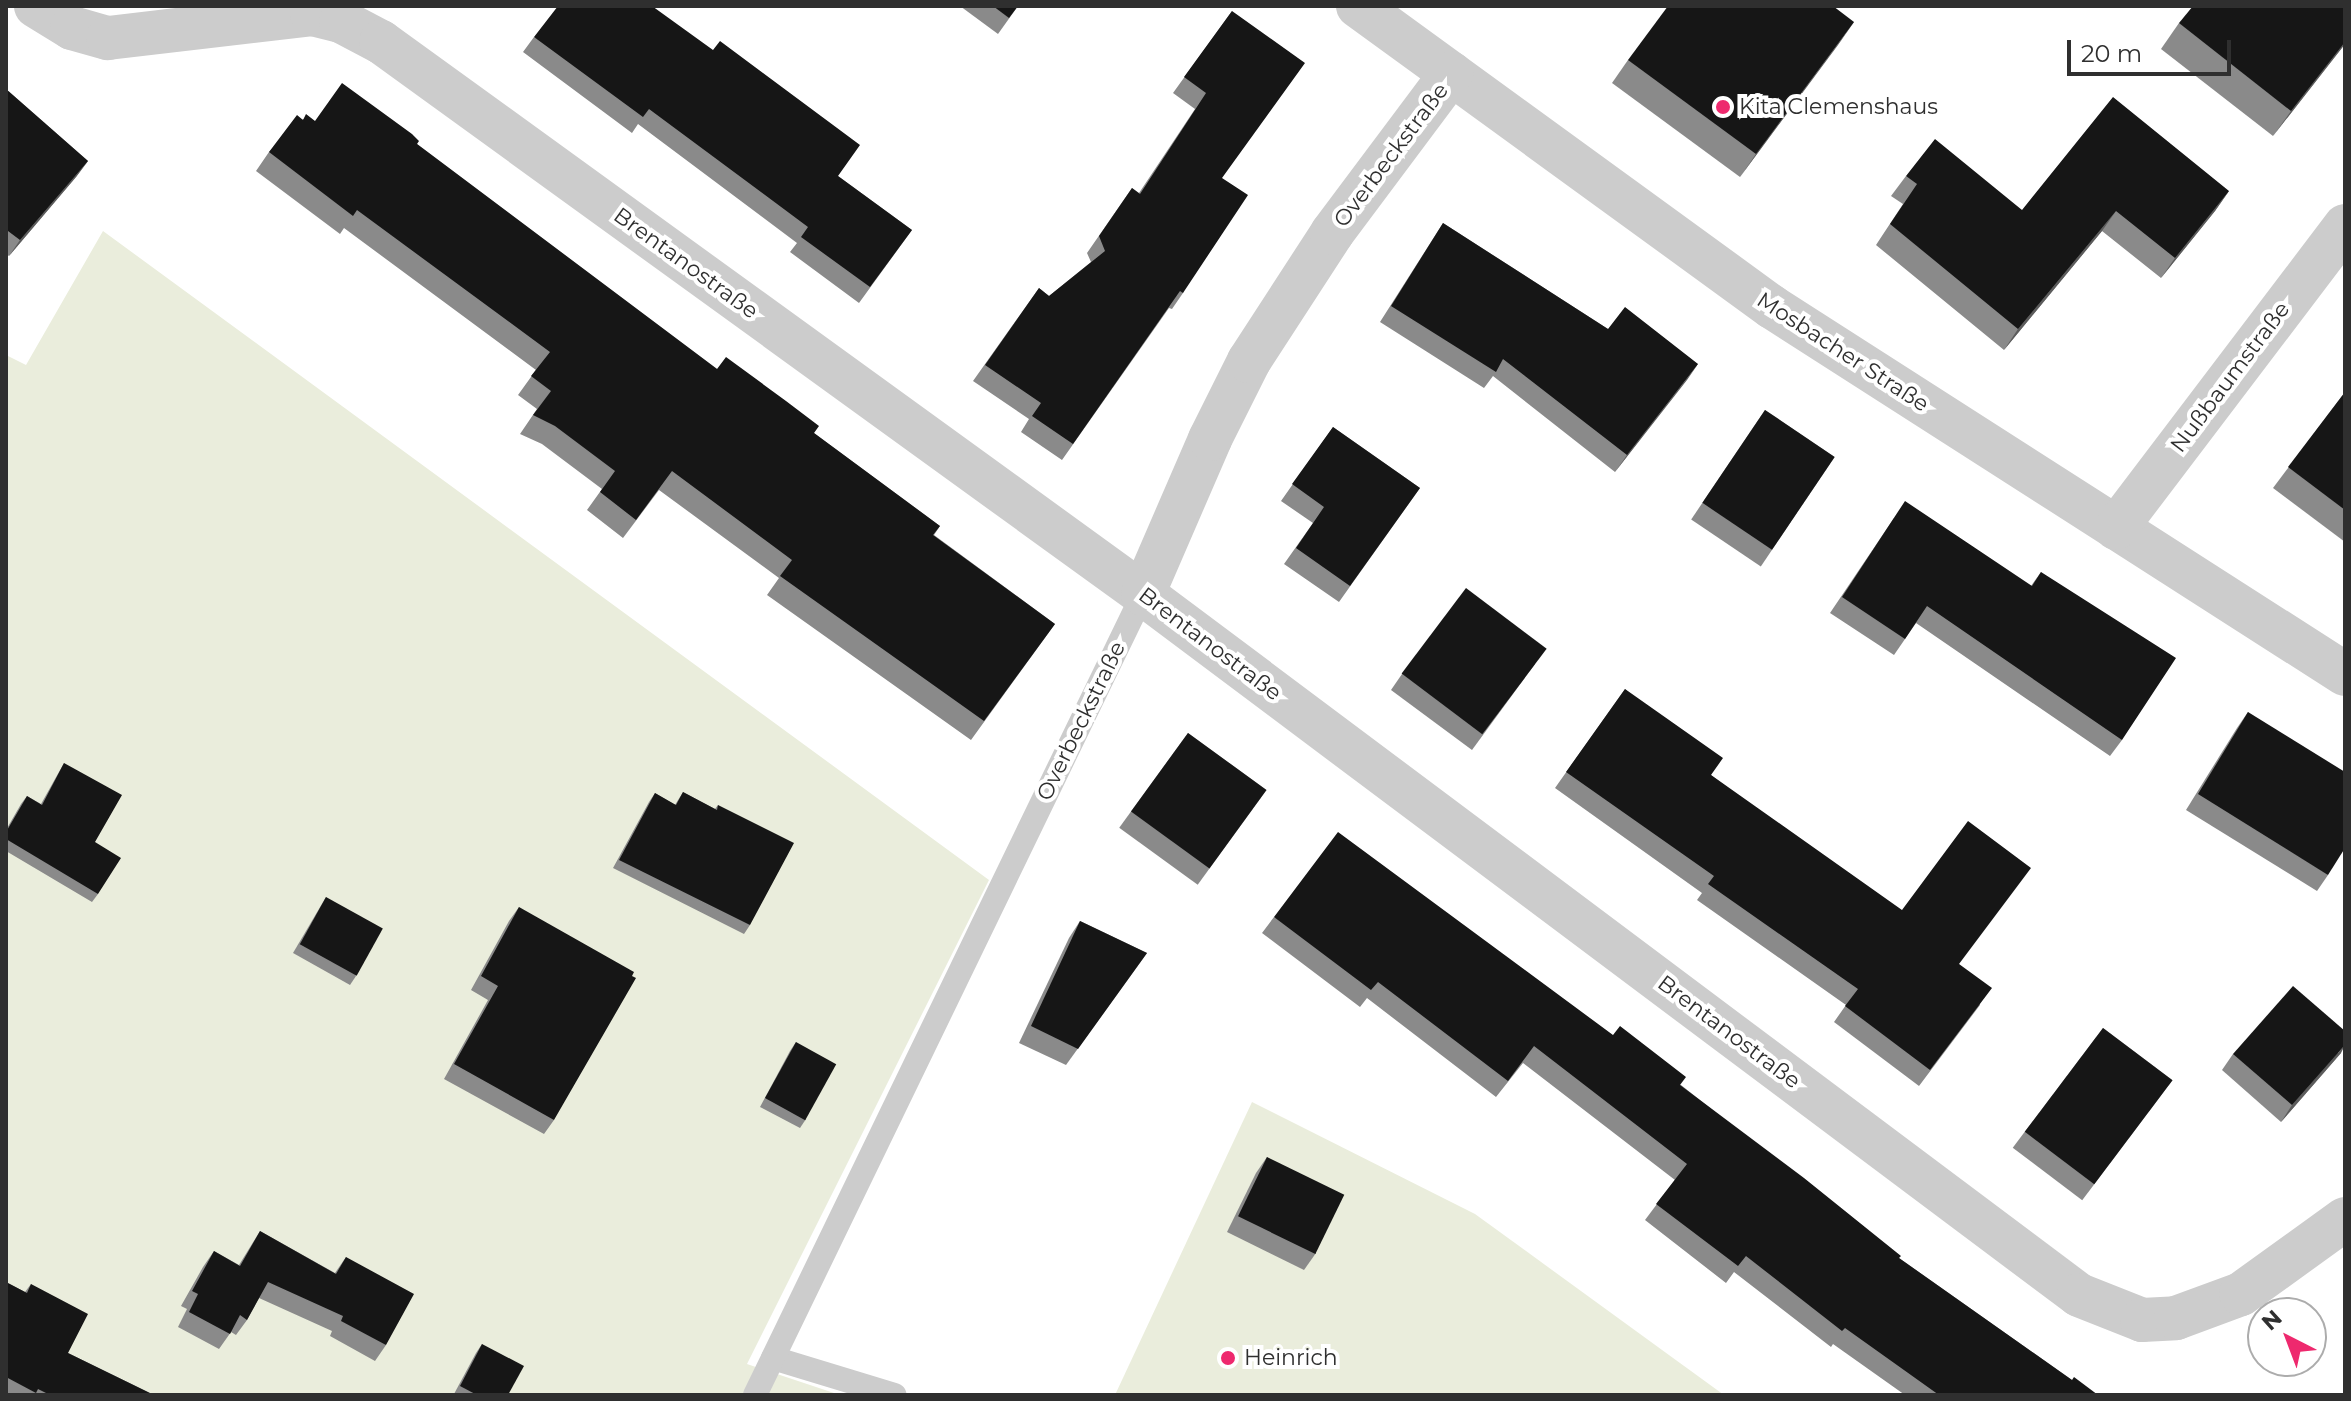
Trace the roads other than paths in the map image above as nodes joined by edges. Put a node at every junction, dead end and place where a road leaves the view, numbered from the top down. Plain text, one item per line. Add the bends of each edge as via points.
1 (36, 6) edge
2 (1358, 6) edge
3 (1451, 74) junction
4 (2345, 226) edge
5 (2116, 528) junction
6 (1143, 594) junction
7 (2345, 674) edge
8 (2345, 1219) edge
9 (773, 1358) junction
10 (755, 1395) edge
11 (895, 1395) edge

1 - 6 street, Brentanostraße via 72,28 108,38 312,14 359,29
2 - 3 street, Mosbacher Straße
3 - 5 street, Mosbacher Straße via 1772,307
3 - 6 street, Overbeckstraße via 1332,233 1249,361
4 - 5 street, Nußbaumstraße
5 - 7 street, Mosbacher Straße
6 - 8 street, Brentanostraße via 2079,1295 2142,1320 2176,1318 2241,1294
6 - 9 lane, Overbeckstraße
9 - 10 lane, Overbeckstraße
9 - 11 lane

